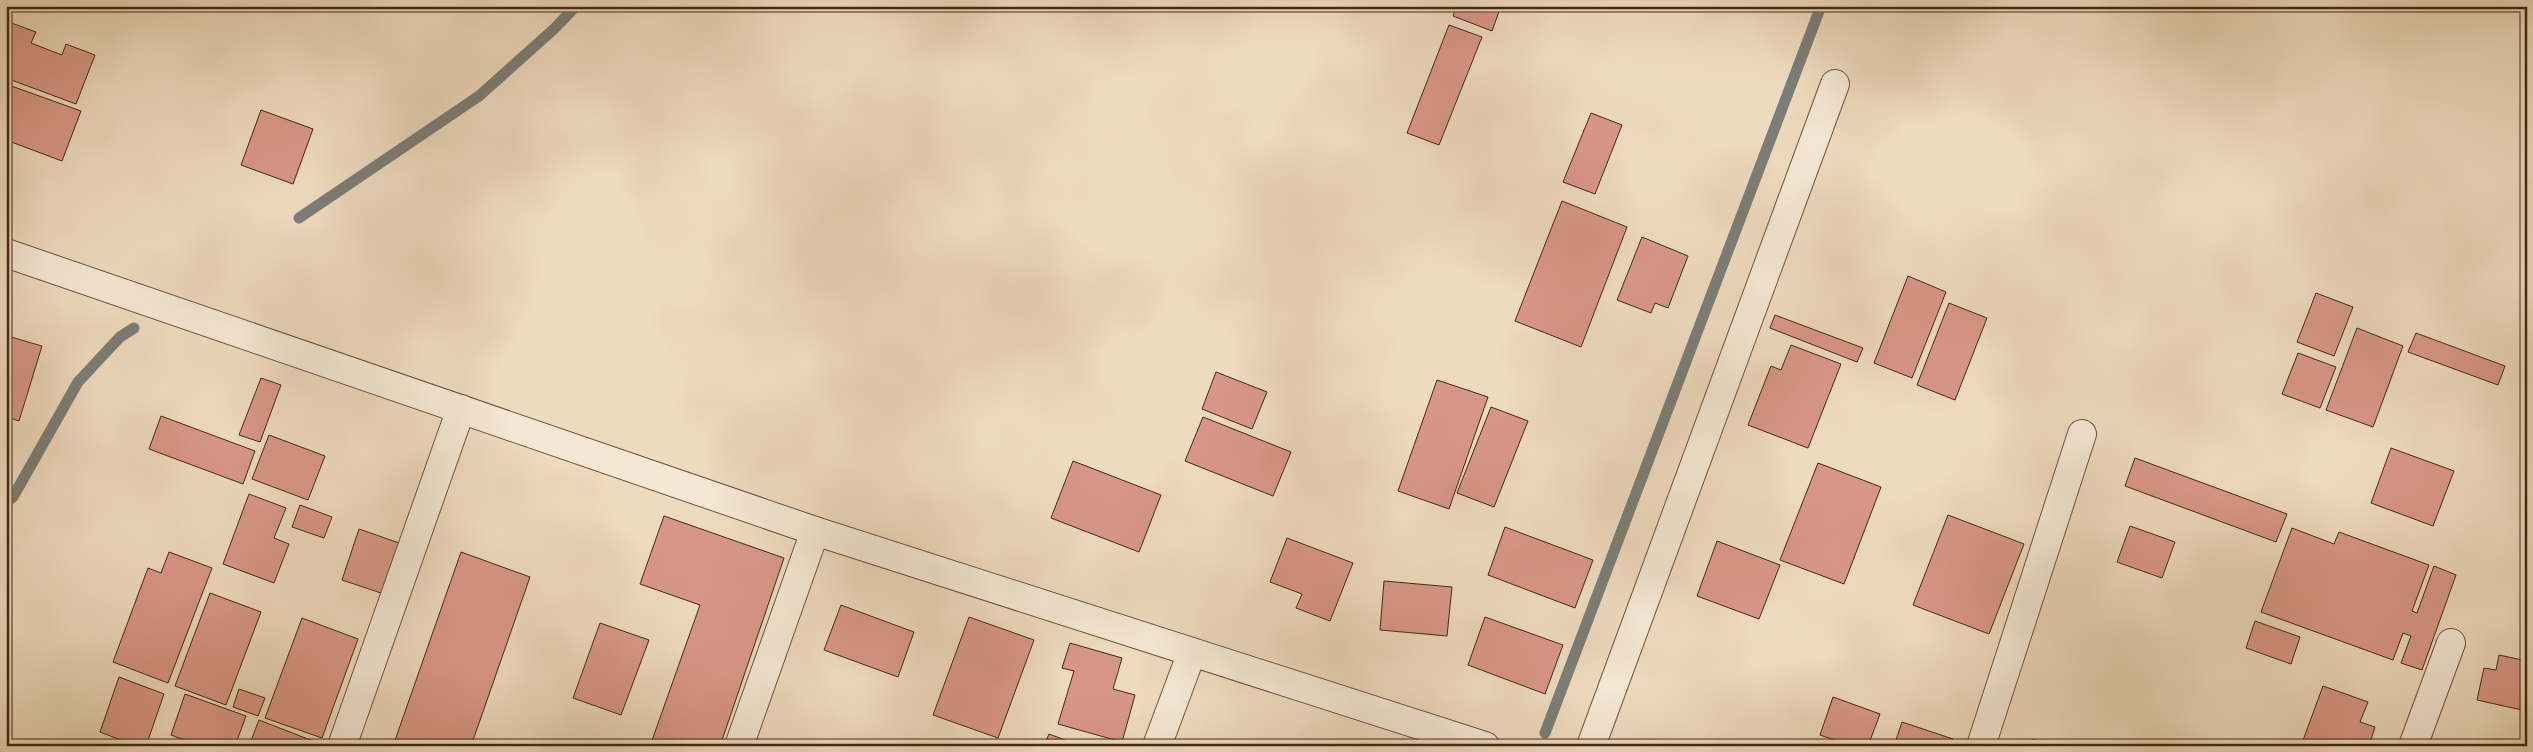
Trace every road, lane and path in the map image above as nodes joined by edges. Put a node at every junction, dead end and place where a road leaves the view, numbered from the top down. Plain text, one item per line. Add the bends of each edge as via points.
1 (1835, 84) dead end
2 (6, 253) edge
3 (461, 409) junction
4 (2082, 434) dead end
5 (815, 531) junction
6 (2451, 643) dead end
7 (1192, 652) junction
8 (342, 746) edge
9 (739, 746) edge
10 (1157, 746) edge
11 (1485, 746) edge
12 (1590, 746) edge
13 (1981, 746) edge
14 (2413, 746) edge

1 - 12 street
2 - 3 street
3 - 5 street
3 - 8 street
4 - 13 street
5 - 7 street
5 - 9 street
6 - 14 street
7 - 10 street
7 - 11 street

